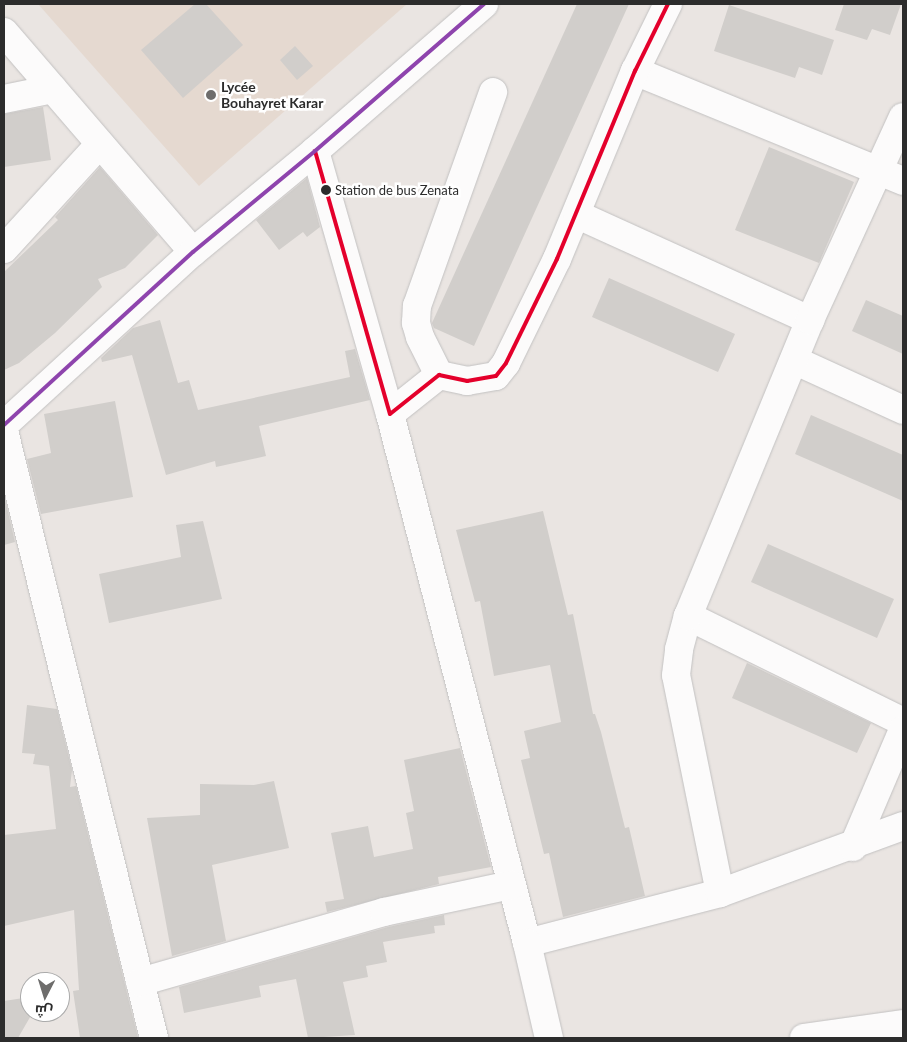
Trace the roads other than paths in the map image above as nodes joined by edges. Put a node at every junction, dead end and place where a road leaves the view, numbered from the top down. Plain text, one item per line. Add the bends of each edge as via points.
1 (484, 4) edge
2 (668, 4) edge
3 (4, 32) edge
4 (635, 72) junction
5 (53, 90) junction
6 (493, 92) dead end
7 (4, 99) edge
8 (903, 117) edge
9 (100, 144) junction
10 (315, 151) junction
11 (877, 170) junction
12 (903, 181) edge
13 (578, 215) junction
14 (4, 249) edge
15 (193, 252) junction
16 (810, 320) junction
17 (794, 360) junction
18 (439, 375) junction
19 (903, 410) edge
20 (390, 414) junction
21 (4, 425) edge
22 (4, 432) edge
23 (688, 616) junction
24 (903, 722) edge
25 (903, 730) edge
26 (903, 826) edge
27 (853, 847) junction
28 (511, 885) junction
29 (720, 893) junction
30 (527, 943) junction
31 (140, 982) junction
32 (903, 1024) edge
33 (154, 1038) edge
34 (550, 1038) edge
35 (804, 1038) edge

1 - 10 street
2 - 4 street
3 - 5 street
4 - 11 street
4 - 13 street
5 - 7 street
5 - 9 street
6 - 18 street via 417,306 416,323 420,337
8 - 11 street
9 - 14 street
9 - 15 street
10 - 15 street
10 - 20 street
11 - 12 street
11 - 16 street
13 - 16 street
13 - 18 street via 506,363 496,376 467,381
15 - 21 street
16 - 17 street
17 - 19 street
17 - 23 street
18 - 20 street
20 - 28 street
22 - 31 street
23 - 24 street
23 - 29 street via 676,676
25 - 27 street
26 - 27 street
27 - 29 street
28 - 30 street
28 - 31 street via 384,912
29 - 30 street
30 - 34 street
31 - 33 street
32 - 35 street

